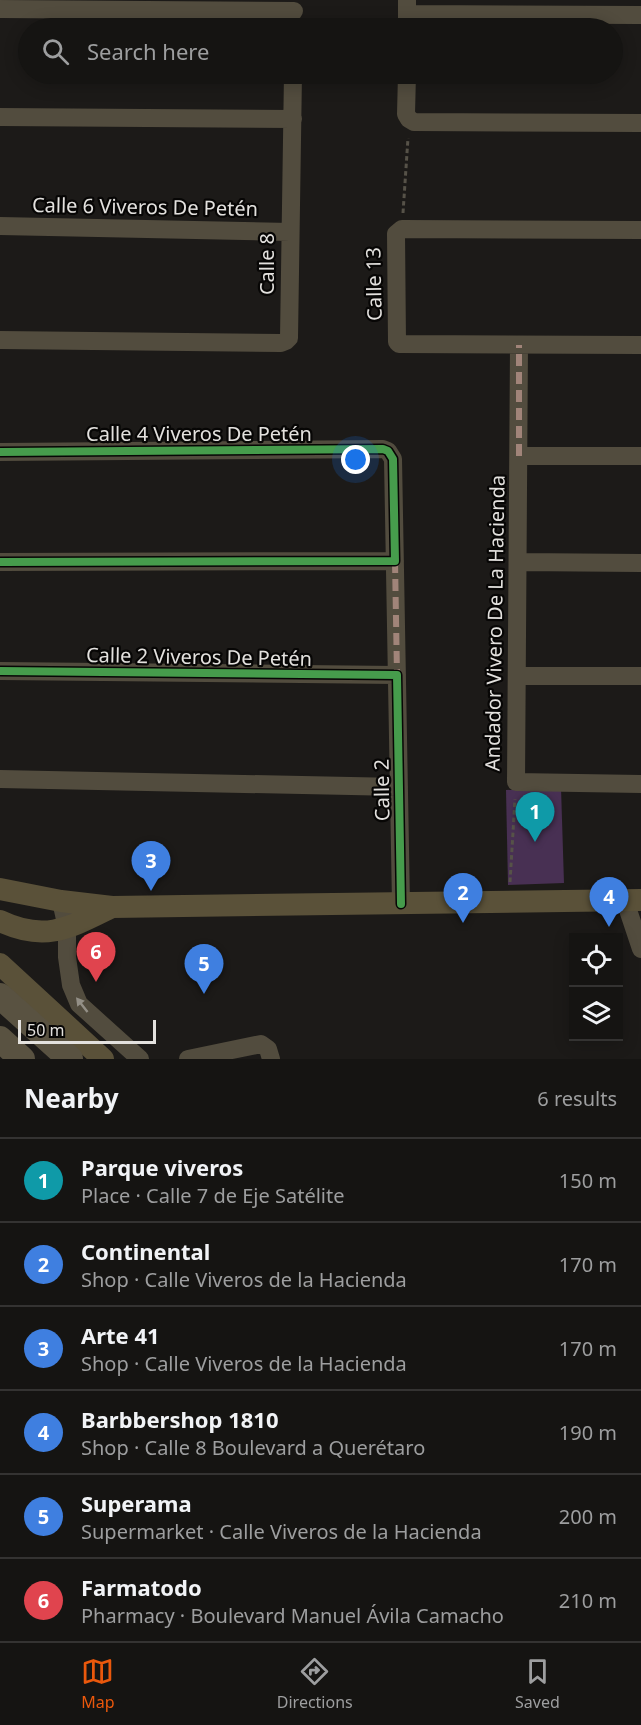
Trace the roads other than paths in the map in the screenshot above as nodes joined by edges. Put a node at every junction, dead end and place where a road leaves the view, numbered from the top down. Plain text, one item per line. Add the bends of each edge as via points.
1 (0, 9) edge
2 (294, 13) edge
3 (407, 14) edge
4 (641, 15) edge
5 (293, 84) edge
6 (406, 84) edge
7 (0, 117) edge
8 (293, 118) junction
9 (641, 123) edge
10 (0, 226) edge
11 (641, 230) edge
12 (290, 232) junction
13 (0, 340) edge
14 (519, 345) junction
15 (641, 345) edge
16 (0, 452) edge
17 (519, 456) junction
18 (641, 456) edge
19 (393, 459) joint
20 (0, 561) edge
21 (395, 561) junction
22 (518, 562) junction
23 (641, 563) edge
24 (0, 671) edge
25 (397, 675) junction
26 (517, 676) junction
27 (641, 676) edge
28 (0, 779) edge
29 (641, 784) edge
30 (399, 787) junction
31 (0, 890) edge
32 (633, 900) edge
33 (61, 901) junction
34 (401, 904) junction
35 (112, 907) junction
36 (0, 921) edge
37 (67, 928) junction
38 (641, 949) edge
39 (0, 964) edge
40 (0, 996) edge
41 (0, 1039) edge
42 (194, 1058) edge
43 (22, 1059) edge
44 (70, 1059) edge
45 (103, 1059) edge
46 (140, 1059) edge
47 (271, 1059) edge

1 - 2 street
3 - 4 street
5 - 8 street, Calle 8
6 - 9 street via 408,117 414,122
7 - 8 street
8 - 12 street, Calle 8
10 - 12 street, Calle 6 Viveros De Petén
11 - 14 street, Calle 13 via 398,231 397,342
12 - 13 street, Calle 8 via 289,338 282,343
14 - 15 street
14 - 17 street, Andador Vivero De La Hacienda
16 - 19 street, Calle 4 Viveros De Petén via 383,449
17 - 18 street
17 - 22 street, Andador Vivero De La Hacienda
19 - 21 street, Calle 2
20 - 21 street
21 - 25 street, Calle 2
22 - 23 street
22 - 26 street, Andador Vivero De La Hacienda
24 - 25 street, Calle 2 Viveros De Petén
25 - 30 street, Calle 2
26 - 27 street
26 - 29 street, Andador Vivero De La Hacienda via 516,782
28 - 30 street
30 - 34 street, Calle 2
31 - 33 main road
32 - 34 main road
32 - 38 street
33 - 35 main road
33 - 37 street
34 - 35 main road
35 - 37 main road
36 - 37 main road via 14,928 40,932
46 -> 37 street via 79,1004 71,985
39 - 45 main road
40 - 44 highway
41 - 43 highway
42 - 47 street via 261,1044 268,1049

